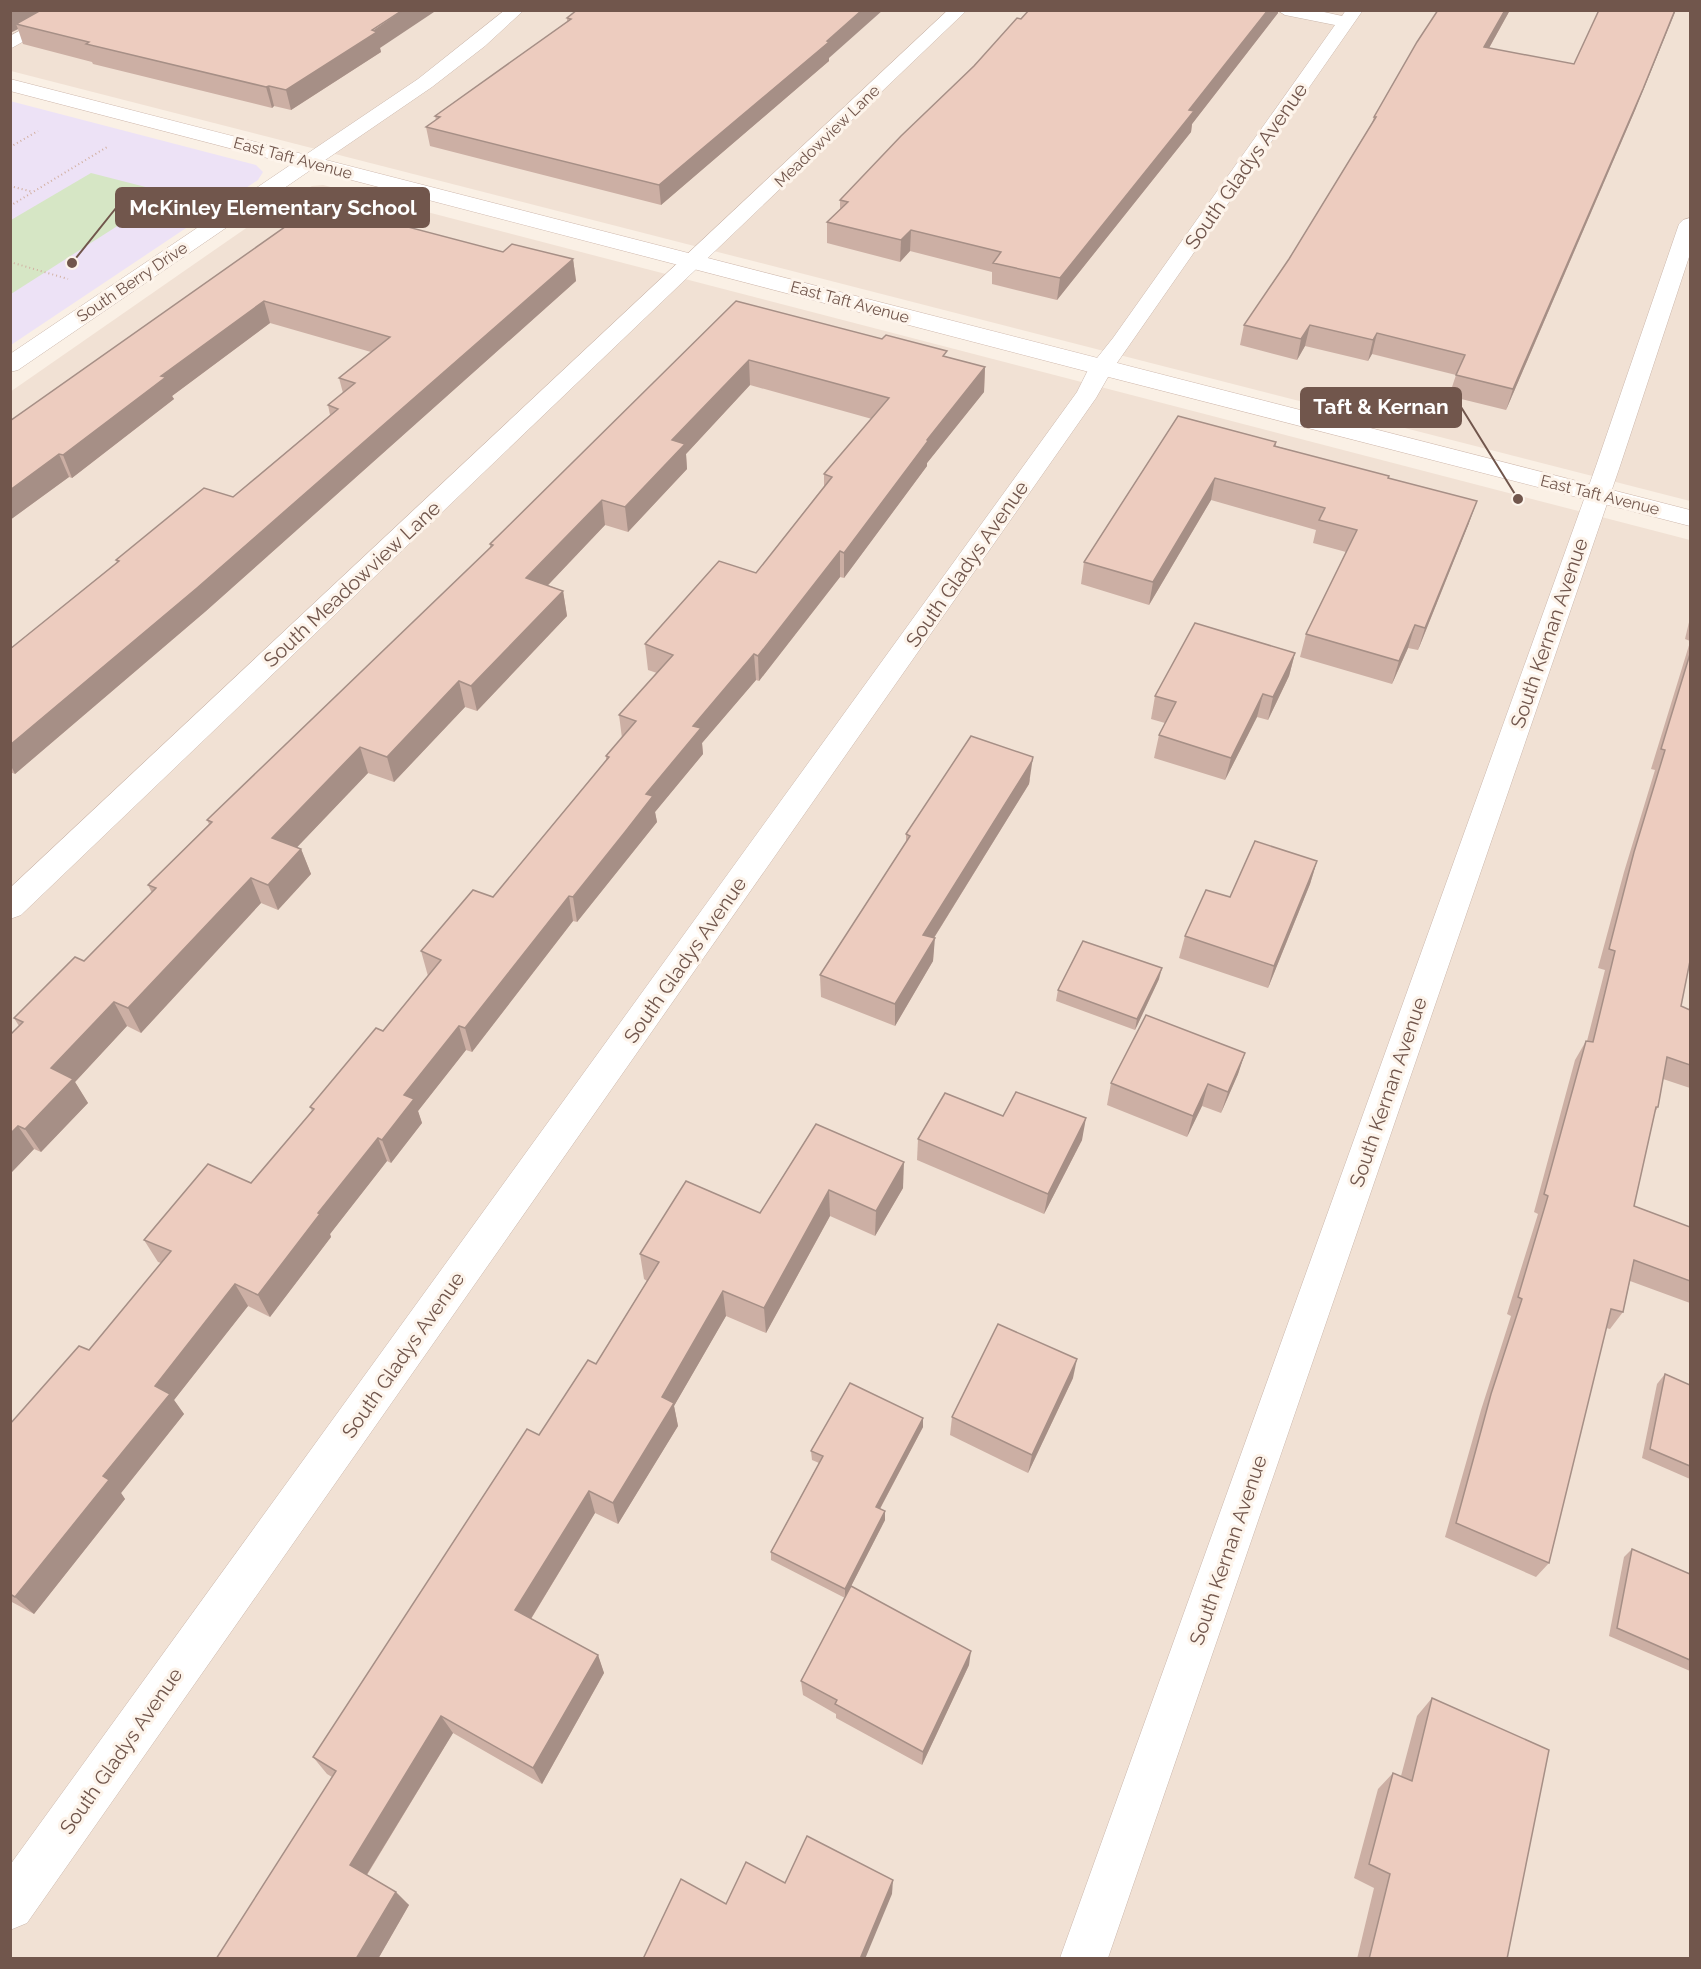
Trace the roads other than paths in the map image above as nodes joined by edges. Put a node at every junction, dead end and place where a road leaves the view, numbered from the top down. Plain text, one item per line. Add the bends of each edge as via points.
1 (71, 10) edge
2 (516, 10) edge
3 (959, 10) edge
4 (1286, 10) edge
5 (1351, 16) edge
6 (10, 44) edge
7 (10, 85) edge
8 (308, 162) junction
9 (1690, 224) edge
10 (694, 261) junction
11 (10, 365) edge
12 (1101, 368) junction
13 (1598, 494) junction
14 (1690, 518) edge
15 (10, 907) edge
16 (10, 1906) edge
17 (1084, 1959) edge

1 - 6 street
2 - 8 street, South Berry Drive via 425,83
3 - 10 street, Meadowview Lane
4 - 5 street
5 - 12 street, South Gladys Avenue
7 - 8 street, East Taft Avenue
8 - 10 street, East Taft Avenue
8 - 11 street, South Berry Drive
9 - 13 street, South Kernan Avenue
10 - 12 street, East Taft Avenue
10 - 15 street, South Meadowview Lane
12 - 13 street, East Taft Avenue
12 - 16 street, South Gladys Avenue via 1081,402
13 - 14 street, East Taft Avenue
13 - 17 street, South Kernan Avenue

